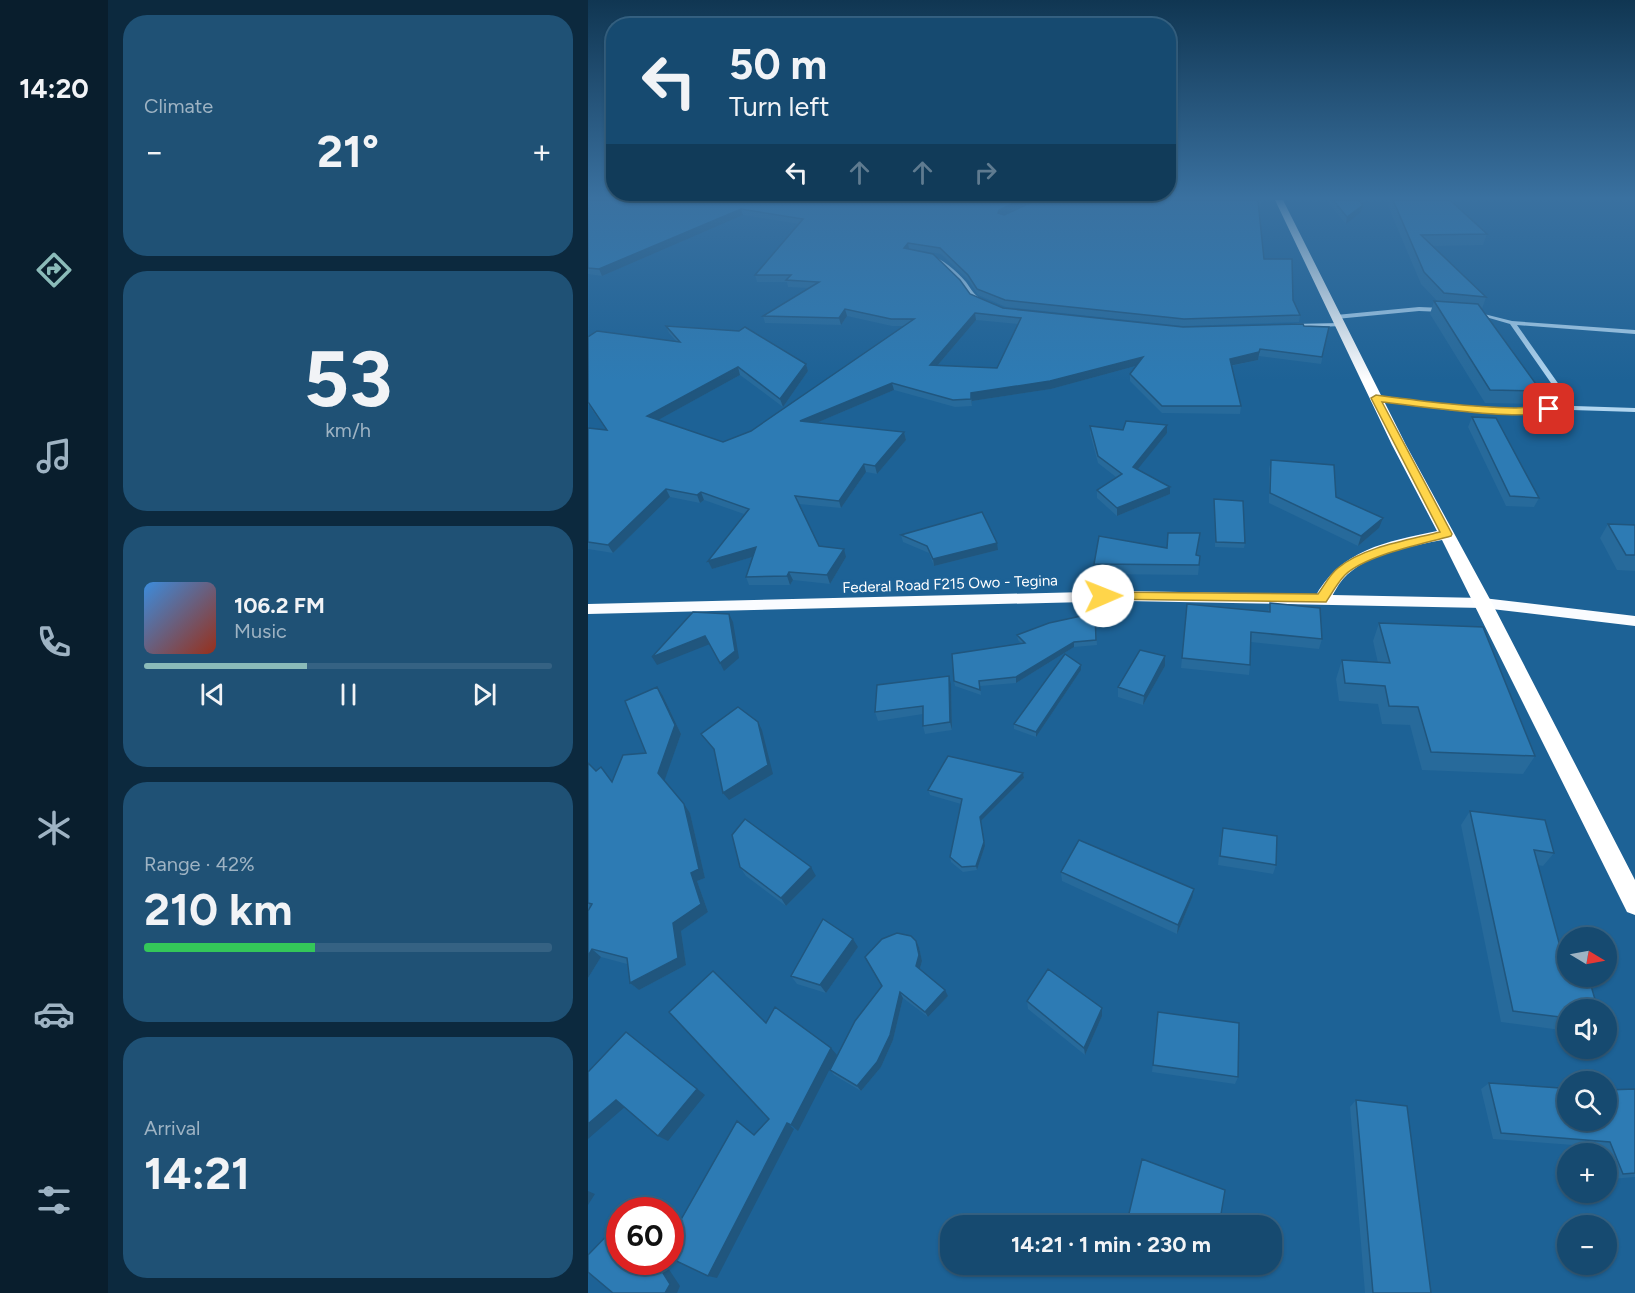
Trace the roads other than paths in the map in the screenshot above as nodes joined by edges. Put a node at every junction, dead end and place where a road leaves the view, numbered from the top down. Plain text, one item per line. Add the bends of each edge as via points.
1 (940, 260) edge
2 (1308, 260) edge
3 (988, 305) edge
4 (1449, 310) edge
5 (1470, 312) edge
6 (1338, 321) junction
7 (1512, 323) junction
8 (1284, 327) edge
9 (1635, 332) edge
10 (1376, 398) junction
11 (1572, 408) junction
12 (1635, 410) edge
13 (1447, 534) junction
14 (1322, 599) junction
15 (1483, 603) junction
16 (588, 609) edge
17 (1635, 621) edge
18 (1635, 904) edge

1 - 3 street via 965,284 971,296
2 - 6 highway
4 - 6 street via 1419,309
5 - 7 street
6 - 8 street
6 - 10 highway
7 - 9 street
7 - 11 street
10 - 11 street via 1468,410
10 - 13 highway
11 - 12 street
13 - 14 highway via 1394,547 1359,561 1341,571
13 - 15 highway
14 - 15 main road, Federal Road F215 Owo - Tegina
14 - 16 main road, Federal Road F215 Owo - Tegina via 1126,596
15 - 17 main road, Federal Road F215 Owo - Tegina
15 - 18 highway

